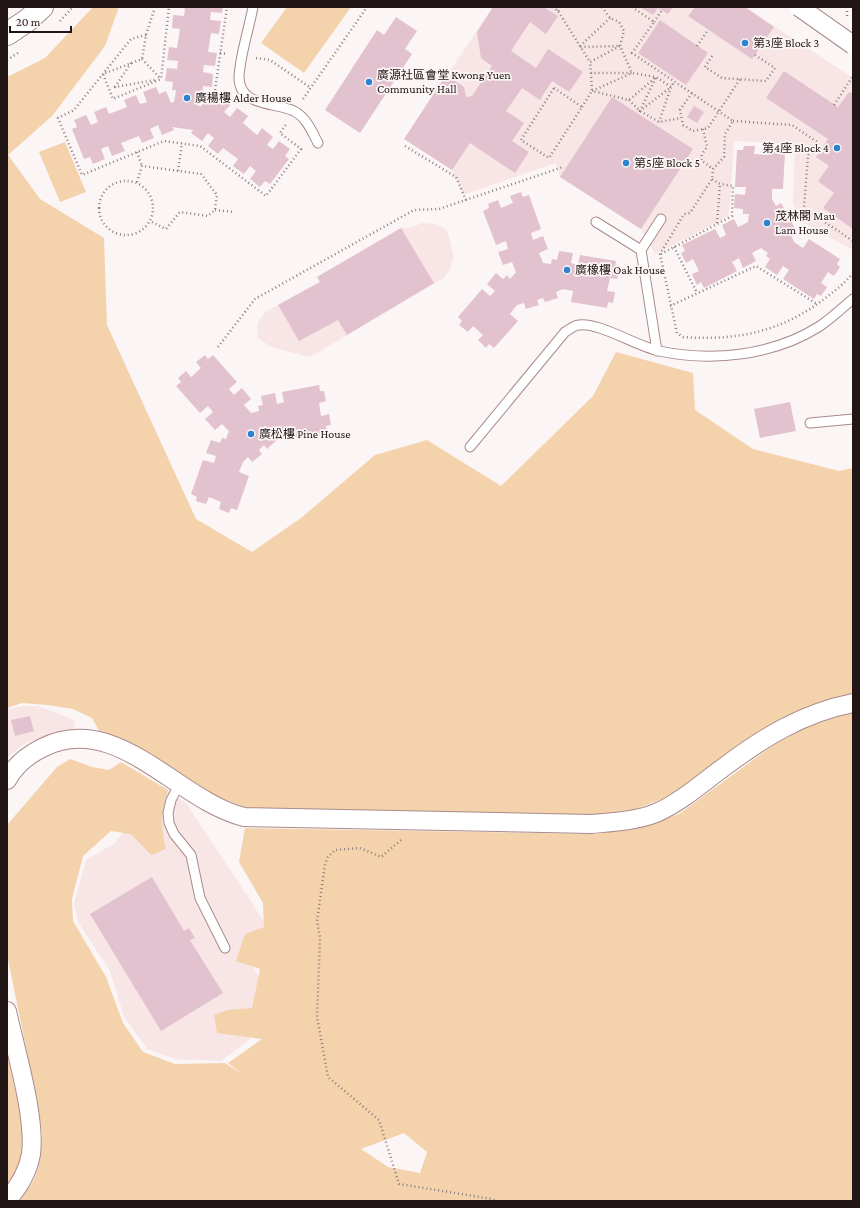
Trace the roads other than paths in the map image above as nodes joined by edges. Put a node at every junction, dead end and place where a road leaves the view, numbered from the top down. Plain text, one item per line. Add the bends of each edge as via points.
1 (42, 7) edge
2 (253, 7) edge
3 (799, 7) edge
4 (7, 34) edge
5 (853, 45) edge
6 (318, 143) dead end
7 (661, 219) dead end
8 (596, 222) dead end
9 (641, 250) junction
10 (853, 299) edge
11 (657, 351) junction
12 (853, 419) edge
13 (810, 423) dead end
14 (470, 447) dead end
15 (853, 703) edge
16 (7, 780) edge
17 (179, 785) junction
18 (225, 948) dead end
19 (7, 1011) edge
20 (7, 1200) edge

1 - 4 street
2 - 6 lane via 239,78 242,89 251,99 295,112 305,120
3 - 5 street, bridge
7 - 9 lane
8 - 9 lane
9 - 11 lane
10 - 11 lane via 820,326 776,346 753,352 705,357
11 - 14 lane via 592,326 578,325 565,332
12 - 13 lane
15 - 17 street via 827,708 772,734 674,804 654,814 634,819 591,824 244,817 210,804
16 - 17 street via 17,765 30,754 60,742 86,739 107,742 122,748
17 - 18 lane via 171,800 169,823 174,834 191,855 200,898
19 - 20 street via 26,1098 31,1153 15,1191

